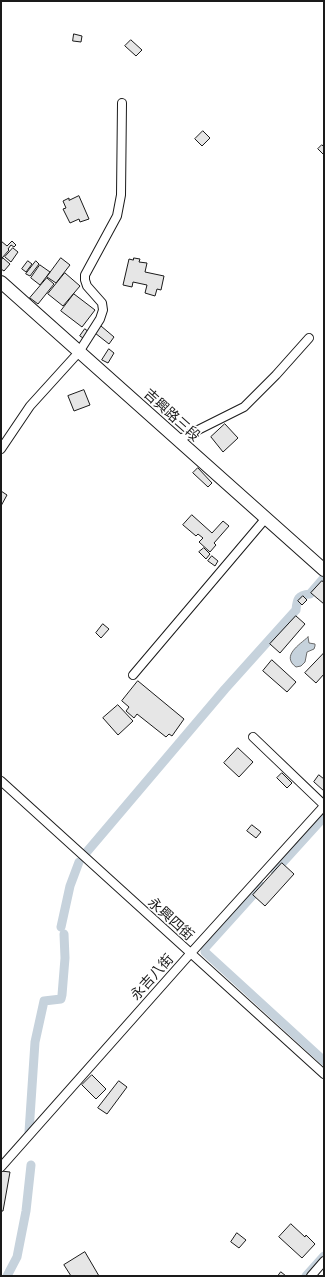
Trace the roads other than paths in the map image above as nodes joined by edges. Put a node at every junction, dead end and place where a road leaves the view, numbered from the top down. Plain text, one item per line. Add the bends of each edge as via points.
1 (122, 103) dead end
2 (1, 282) edge
3 (309, 338) dead end
4 (79, 352) junction
5 (178, 440) junction
6 (1, 449) edge
7 (266, 518) junction
8 (324, 570) edge
9 (133, 675) dead end
10 (253, 737) dead end
11 (1, 781) edge
12 (324, 805) edge
13 (190, 954) junction
14 (324, 1074) edge
15 (1, 1167) edge
16 (324, 1261) edge
17 (311, 1276) edge

1 - 4 street via 121,195 117,216 85,275 88,286 102,303 104,310
2 - 4 street, 吉興路三段
3 - 5 street via 244,407
4 - 5 street, 吉興路三段
4 - 6 street via 30,406
5 - 7 street, 吉興路三段
7 - 8 street, 吉興路三段
7 - 9 street
10 - 12 street
11 - 13 street, 永興四街
12 - 13 street, 永吉八街
13 - 14 street, 永興四街
13 - 15 street, 永吉八街
16 - 17 street

